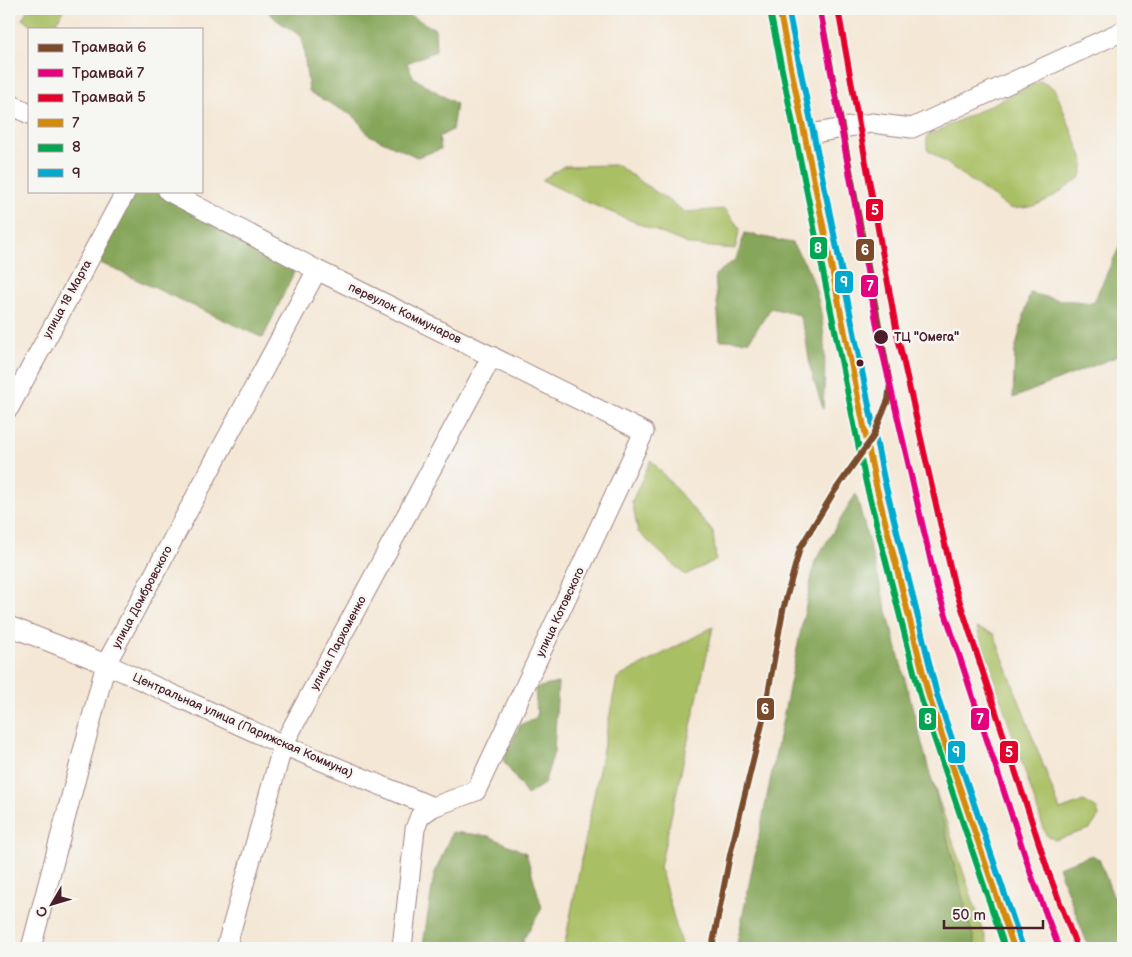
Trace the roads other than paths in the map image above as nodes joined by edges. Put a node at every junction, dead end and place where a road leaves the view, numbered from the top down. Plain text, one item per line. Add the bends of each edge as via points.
1 (779, 9) edge
2 (1123, 31) edge
3 (9, 103) edge
4 (28, 113) edge
5 (804, 135) junction
6 (125, 192) edge
7 (170, 192) edge
8 (317, 270) junction
9 (492, 356) junction
10 (9, 408) edge
11 (644, 432) joint
12 (9, 626) edge
13 (106, 664) junction
14 (283, 745) junction
15 (433, 807) junction
16 (31, 948) edge
17 (226, 948) edge
18 (402, 948) edge
19 (1014, 948) edge

1 - 5 main road
2 - 5 street via 912,128 872,123
3 - 4 street
5 - 19 main road via 870,460 929,696
6 - 10 street, улица 18 Марта
7 - 8 street, переулок Коммунаров
8 - 9 street, переулок Коммунаров
8 - 13 street, улица Домбровского
9 - 11 street, переулок Коммунаров
9 - 14 street, улица Пархоменко
11 - 15 street, улица Котовского via 476,791
12 - 13 street, Центральная улица (Парижская Коммуна)
13 - 14 street, Центральная улица (Парижская Коммуна)
13 - 16 street, улица Домбровского
14 - 15 street, Центральная улица (Парижская Коммуна)
14 - 17 street, улица Пархоменко
15 - 18 street via 420,816 415,829

